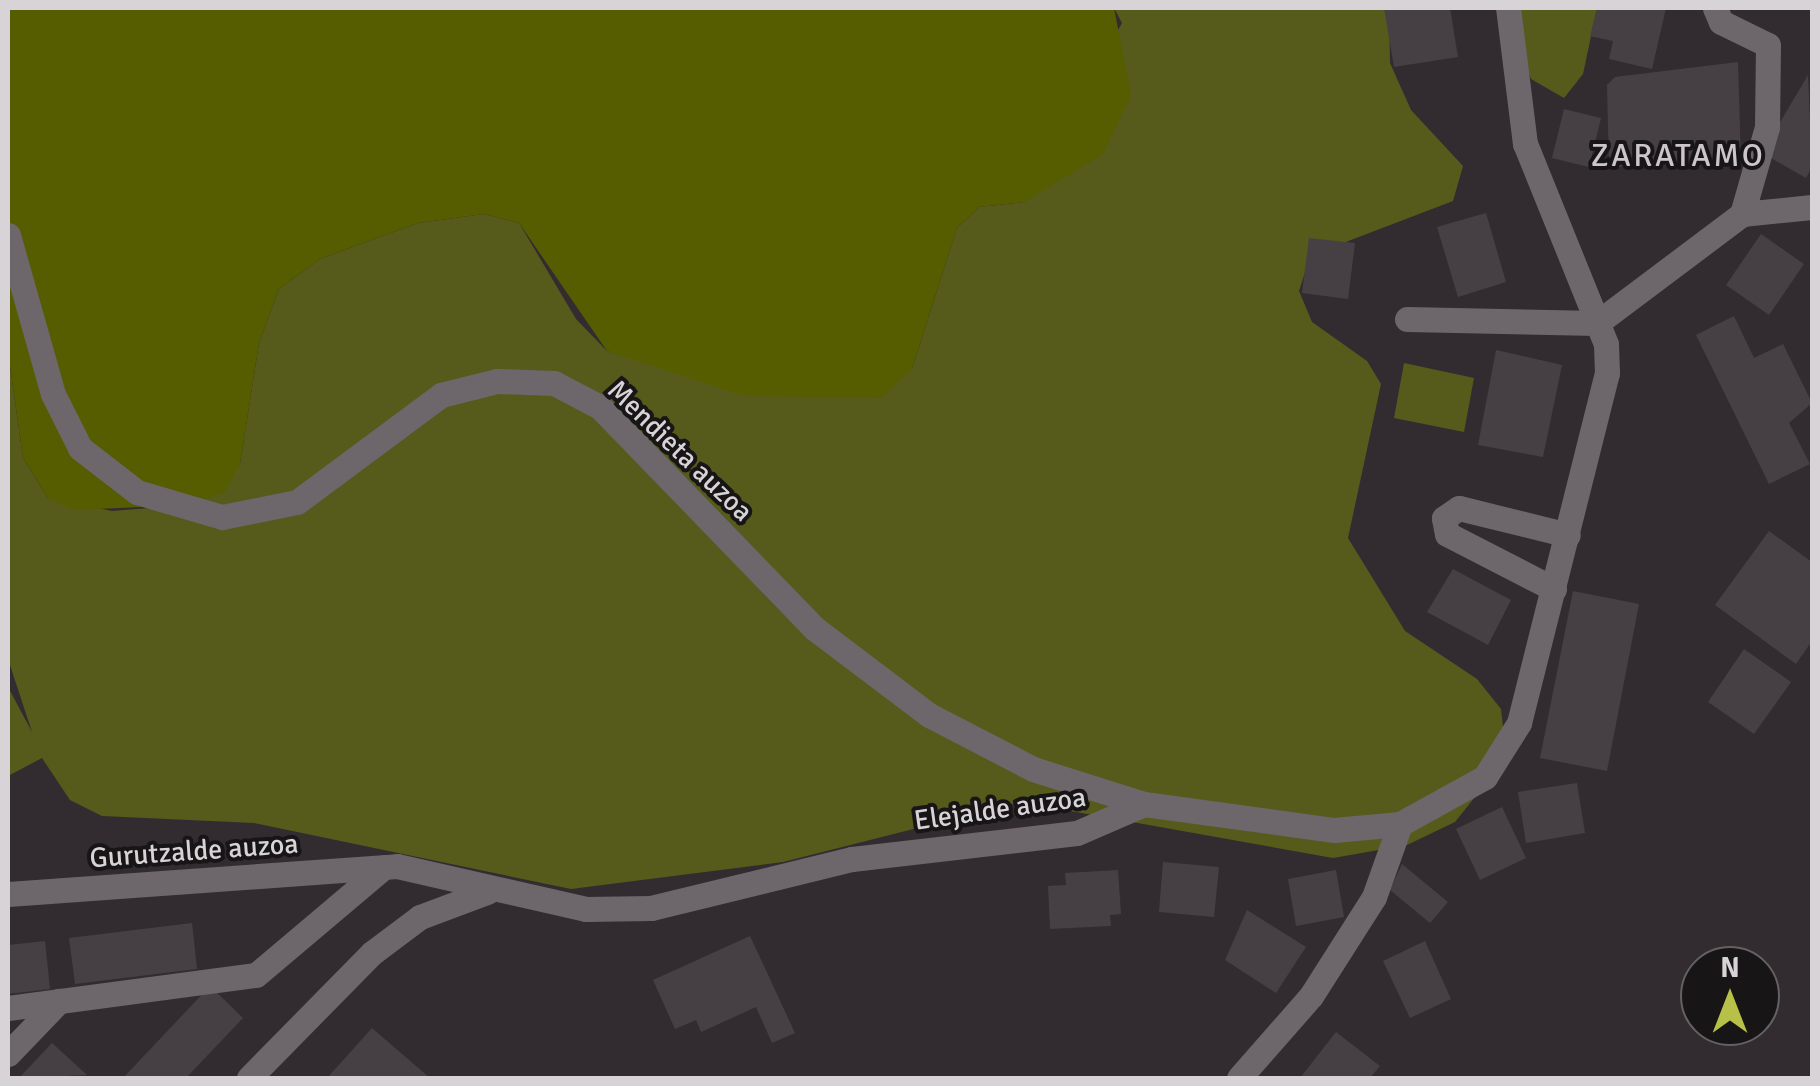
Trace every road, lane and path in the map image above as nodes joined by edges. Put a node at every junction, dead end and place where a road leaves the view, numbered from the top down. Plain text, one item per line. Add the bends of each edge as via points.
1 (1508, 8) edge
2 (1715, 8) edge
3 (1812, 206) edge
4 (1742, 214) junction
5 (8, 234) edge
6 (1407, 319) dead end
7 (1597, 323) junction
8 (1568, 535) junction
9 (1554, 589) junction
10 (1144, 804) junction
11 (1400, 824) junction
12 (384, 867) junction
13 (487, 892) junction
14 (8, 894) edge
15 (60, 1000) junction
16 (8, 1008) edge
17 (8, 1054) edge
18 (250, 1078) edge
19 (1239, 1078) edge

1 - 7 street via 1525,144
2 - 4 street via 1721,22 1768,45 1766,126
3 - 4 street
4 - 7 street
5 - 10 street, Mendieta auzoa via 60,408 80,448 137,492 222,517 297,502 441,395 497,381 554,383 600,407 814,628 929,715 1034,770
6 - 7 street
7 - 8 street via 1607,372
8 - 9 street
8 - 9 street via 1460,508 1444,518 1448,534
9 - 11 street via 1519,723 1486,777
10 - 11 street via 1334,830
10 - 13 street, Elejalde auzoa via 1076,834 852,859 692,904 586,909
11 - 19 street via 1374,897 1312,996
12 - 13 street, Gurutzalde auzoa via 443,873
12 - 14 street, Gurutzalde auzoa
12 - 15 street via 256,975
13 - 18 street via 420,918 372,952
15 - 16 street
15 - 17 street

